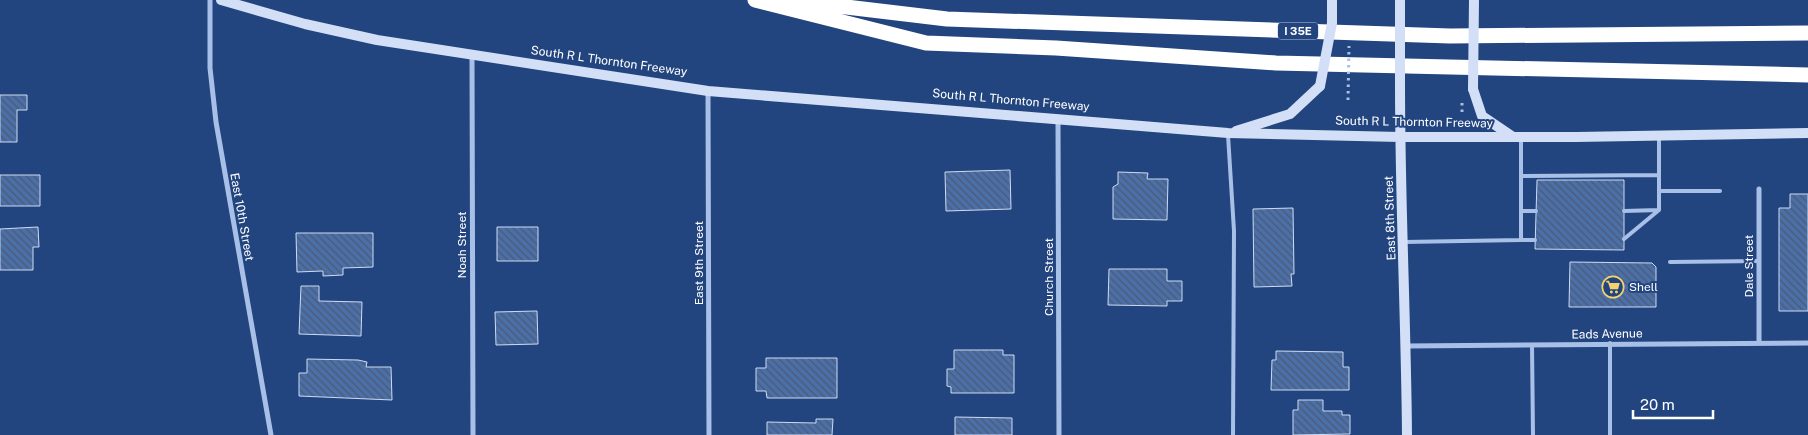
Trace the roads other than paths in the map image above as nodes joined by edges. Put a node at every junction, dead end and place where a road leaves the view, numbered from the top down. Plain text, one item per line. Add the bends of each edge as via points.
1 (210, 0) edge
2 (221, 0) edge
3 (755, 0) edge
4 (788, 0) edge
5 (1332, 0) edge
6 (1400, 0) edge
7 (1474, 0) edge
8 (1808, 33) edge
9 (472, 55) junction
10 (1808, 75) edge
11 (708, 90) junction
12 (1058, 118) junction
13 (1228, 133) junction
14 (1808, 133) edge
15 (1400, 137) junction
16 (1517, 137) junction
17 (1659, 137) junction
18 (1659, 175) junction
19 (1521, 176) junction
20 (1760, 189) dead end
21 (1659, 191) junction
22 (1720, 191) dead end
23 (1659, 210) junction
24 (1521, 211) junction
25 (1536, 211) dead end
26 (1624, 211) dead end
27 (1624, 239) dead end
28 (1521, 240) junction
29 (1535, 240) dead end
30 (1403, 242) junction
31 (1760, 261) junction
32 (1670, 262) dead end
33 (1610, 343) junction
34 (1760, 343) junction
35 (1808, 343) edge
36 (1532, 344) junction
37 (1406, 346) junction
38 (271, 435) edge
39 (473, 435) edge
40 (709, 435) edge
41 (1060, 435) edge
42 (1233, 435) edge
43 (1407, 435) edge
44 (1533, 435) edge
45 (1610, 435) edge

1 - 38 street, East 10th Street via 210,68 216,122
2 - 9 main road, South R L Thornton Freeway via 377,40
3 - 10 highway via 926,43 1276,63
4 - 8 highway, I 35E via 947,19 1450,36
5 - 13 main road, bridge via 1332,23 1320,86 1290,114
6 - 15 main road, East 8th Street, bridge
7 - 16 main road, bridge via 1473,89 1482,116
9 - 11 main road, South R L Thornton Freeway
9 - 39 street, Noah Street
11 - 12 main road, South R L Thornton Freeway
11 - 40 street, East 9th Street
12 - 13 main road, South R L Thornton Freeway
12 - 41 street, Church Street
13 - 15 main road, South R L Thornton Freeway
13 - 42 lane via 1234,231
14 - 17 main road, South R L Thornton Freeway
15 - 16 main road, South R L Thornton Freeway
15 - 30 main road, East 8th Street
16 - 17 main road, South R L Thornton Freeway
16 - 19 lane
17 - 18 lane
18 - 19 lane
18 - 21 lane
19 - 24 lane
20 - 31 street, Dale Street
21 - 22 lane
21 - 23 lane
23 - 26 lane
23 - 27 lane
24 - 25 lane
24 - 28 lane
28 - 29 lane
28 - 30 lane
30 - 37 main road, East 8th Street
31 - 32 lane
31 - 34 street, Dale Street
33 - 34 street, Eads Avenue
33 - 36 street, Eads Avenue
33 - 45 lane
34 - 35 street, Eads Avenue
36 - 37 street, Eads Avenue
36 - 44 lane
37 - 43 main road, East 8th Street

